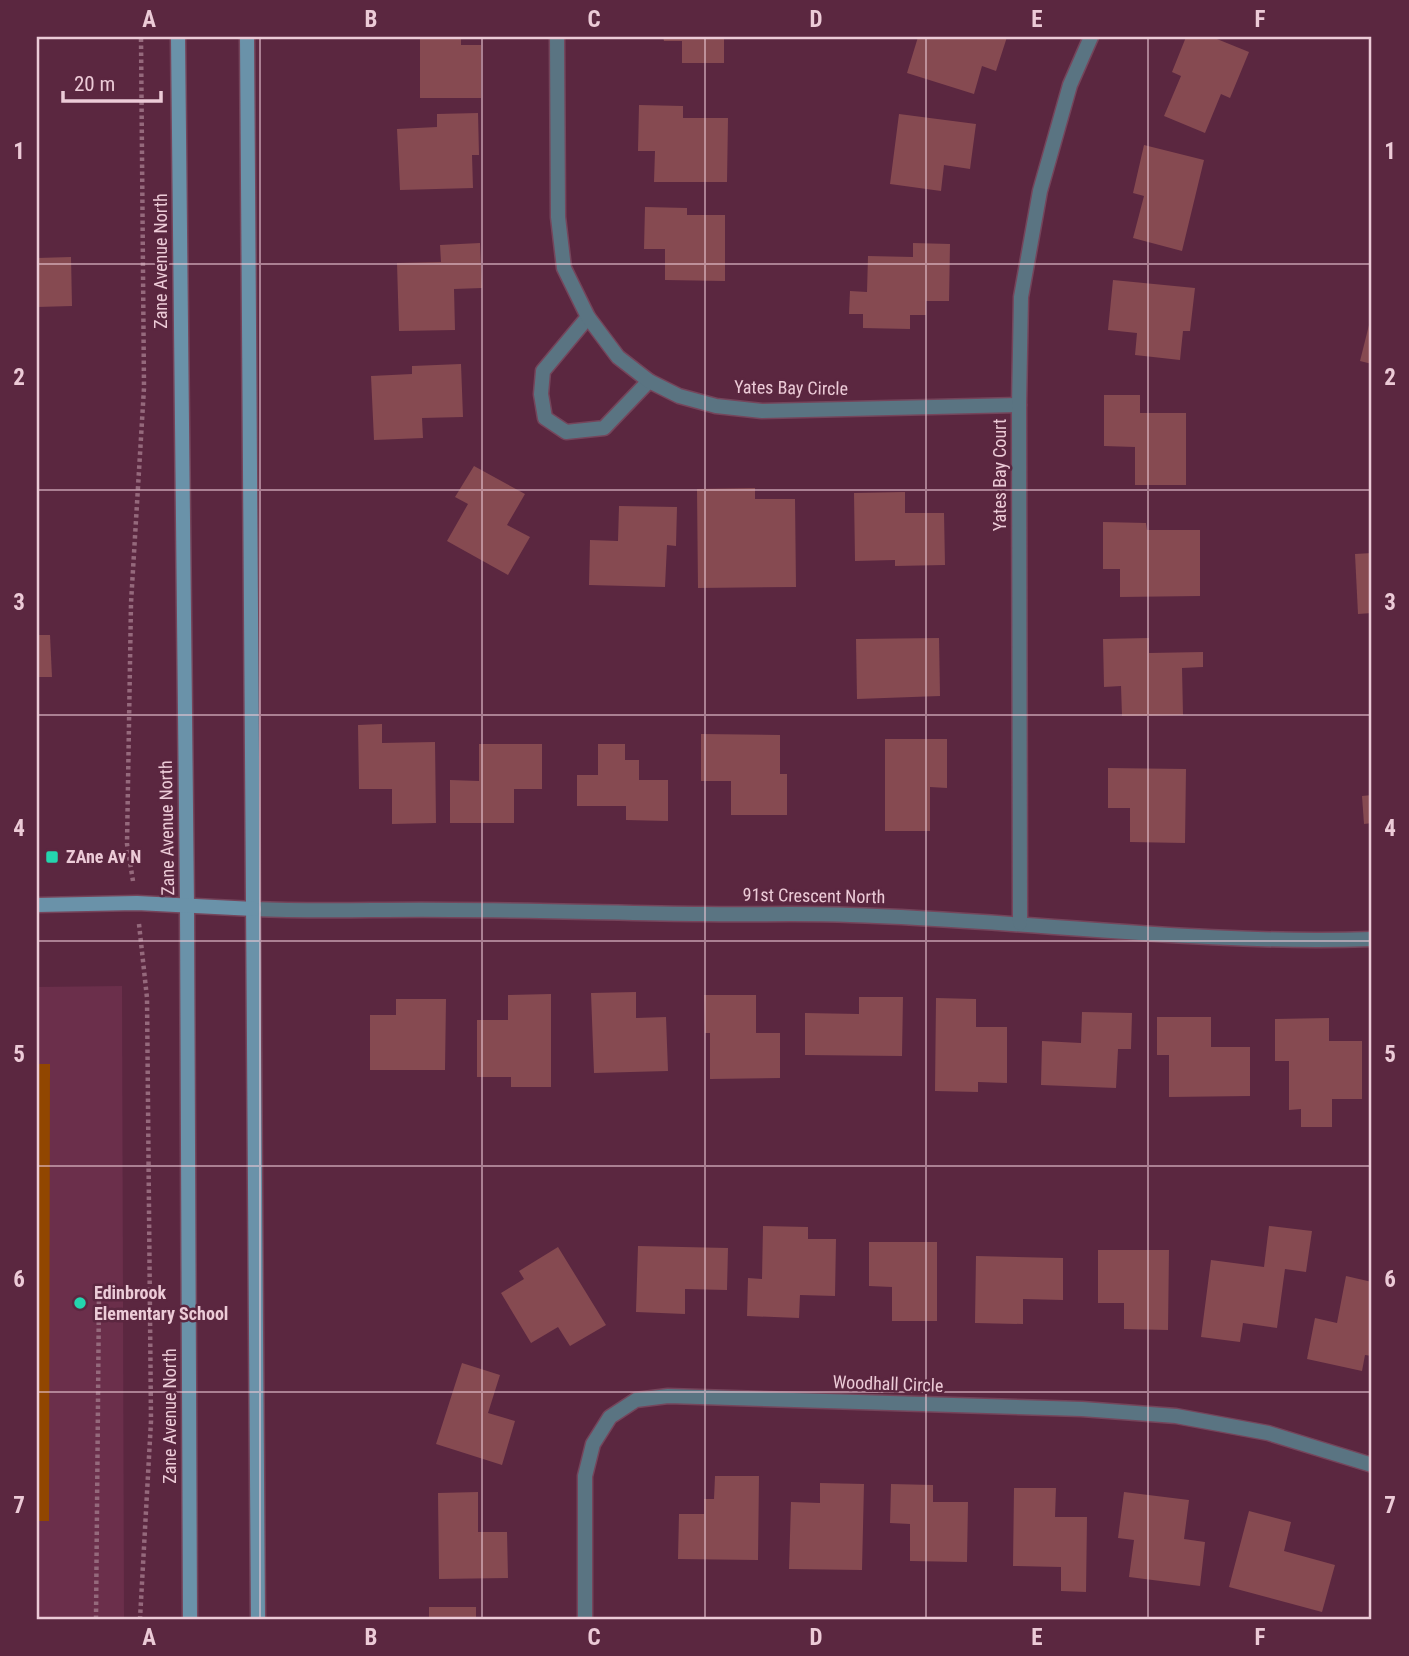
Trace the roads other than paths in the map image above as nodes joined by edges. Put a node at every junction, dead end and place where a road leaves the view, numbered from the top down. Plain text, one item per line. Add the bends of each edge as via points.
1 (178, 37) edge
2 (247, 37) edge
3 (557, 37) edge
4 (1091, 37) edge
5 (588, 317) junction
6 (649, 381) junction
7 (1019, 405) junction
8 (37, 905) edge
9 (187, 905) junction
10 (254, 909) junction
11 (1020, 923) junction
12 (1372, 939) edge
13 (1372, 1465) edge
14 (190, 1619) edge
15 (258, 1619) edge
16 (584, 1619) edge

1 - 9 main road, Zane Avenue North
2 - 10 main road
3 - 5 street, Yates Bay Circle via 558,217 564,268
4 - 7 street, Yates Bay Court via 1070,85 1040,191 1021,298
5 - 6 street, Yates Bay Circle via 618,357
5 - 6 street via 543,371 545,418 566,432 604,428
6 - 7 street, Yates Bay Circle via 679,396 716,406 762,411
7 - 11 street, Yates Bay Court
8 - 9 main road
9 - 10 main road
9 - 14 main road, Zane Avenue North
10 - 11 street, 91st Crescent North via 849,915
10 - 15 main road
11 - 12 street, 91st Crescent North via 1223,939
13 - 16 street, Woodhall Circle via 1268,1433 1176,1416 668,1396 636,1400 610,1418 593,1444 585,1476

